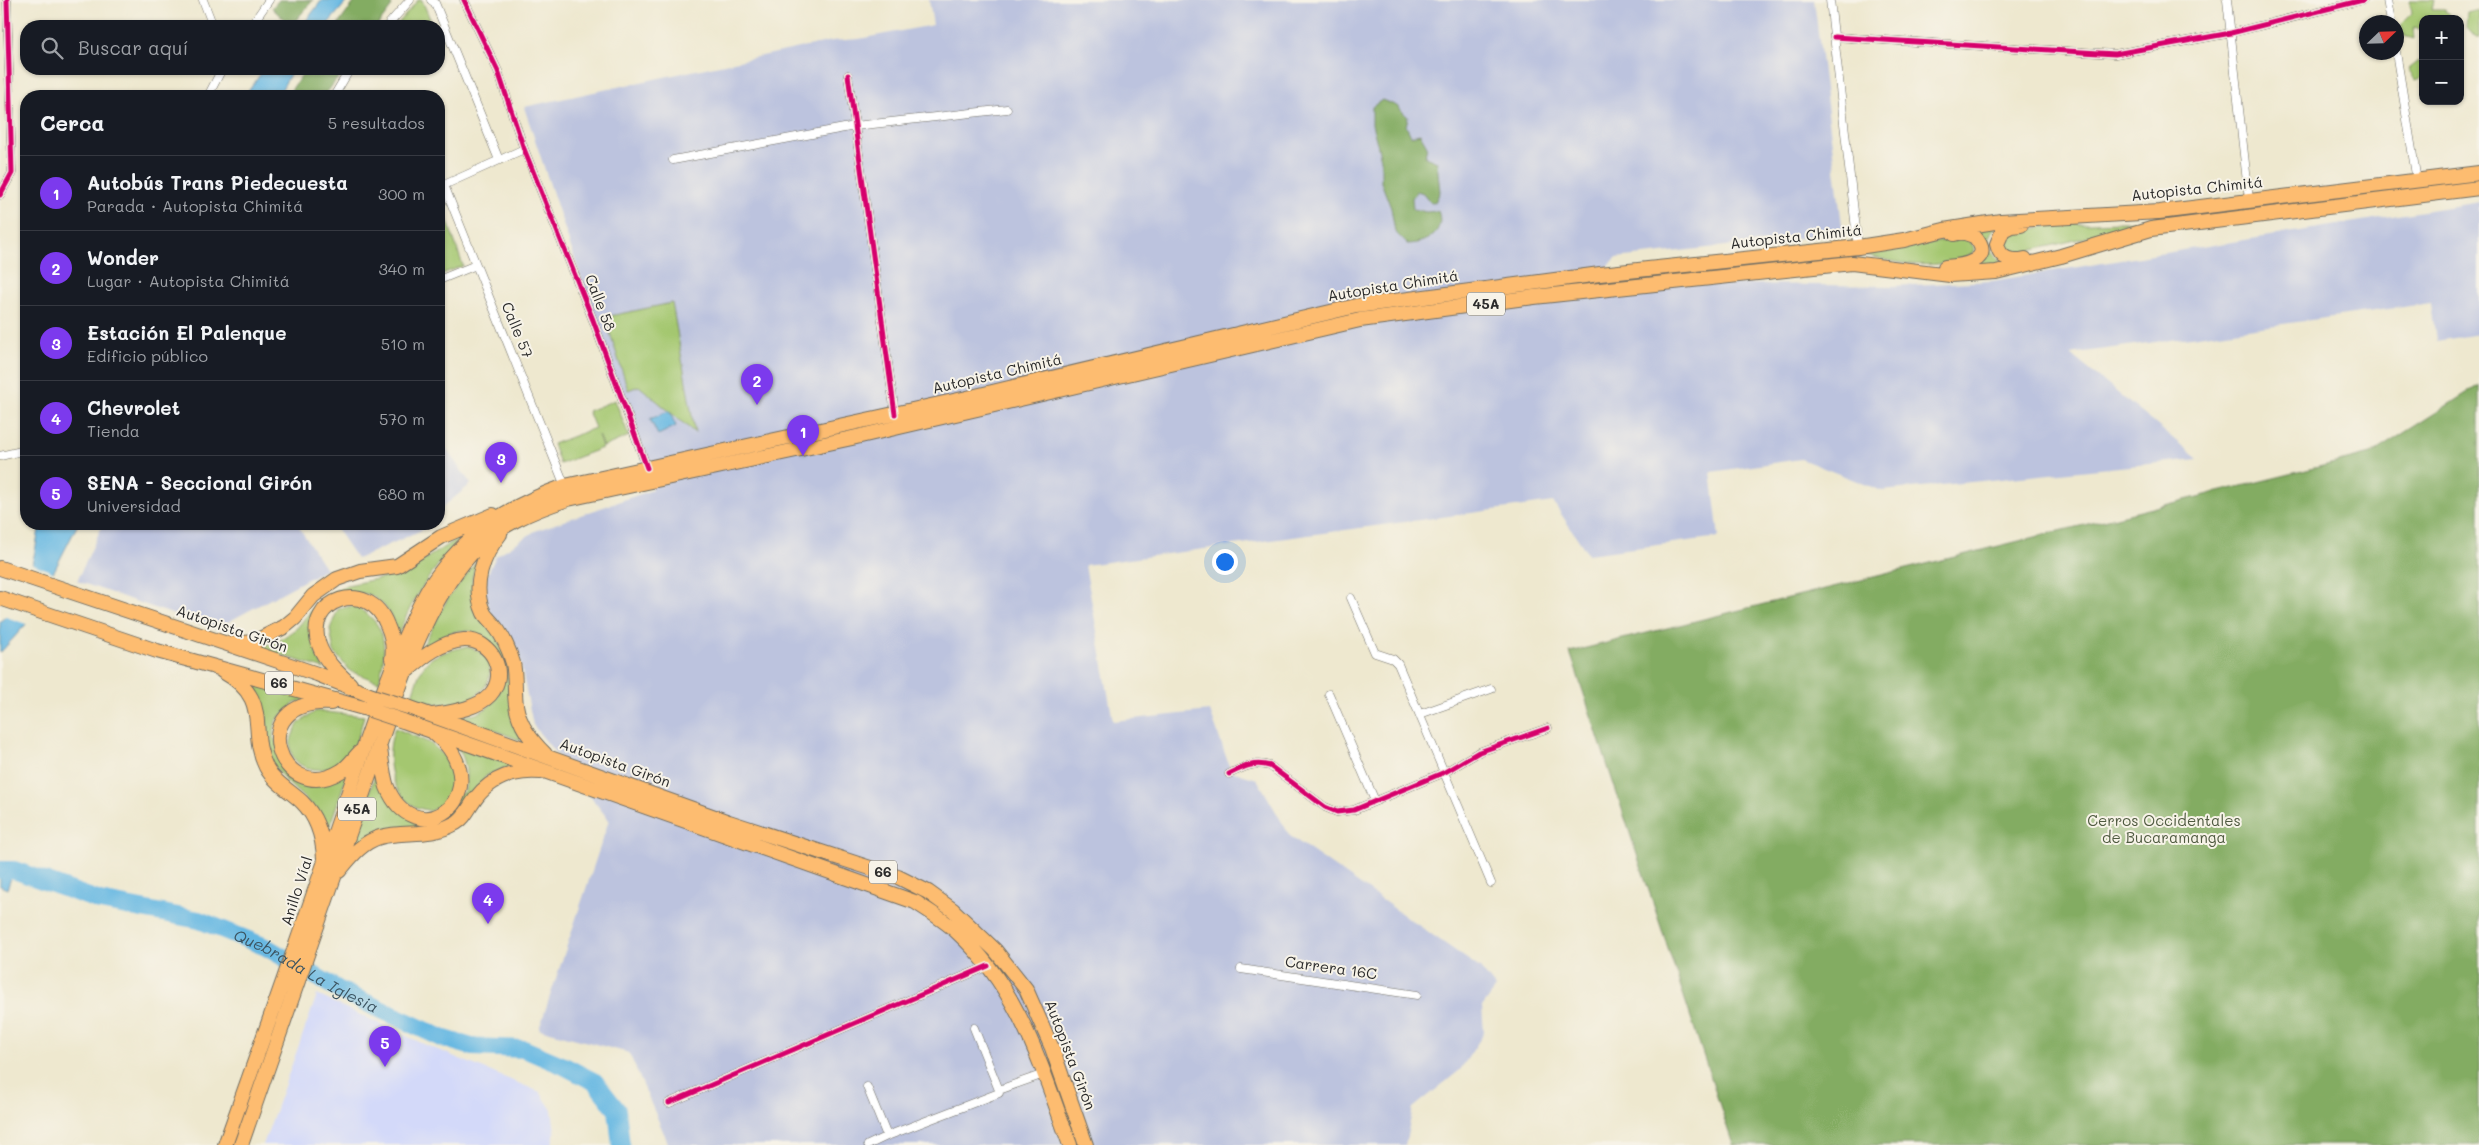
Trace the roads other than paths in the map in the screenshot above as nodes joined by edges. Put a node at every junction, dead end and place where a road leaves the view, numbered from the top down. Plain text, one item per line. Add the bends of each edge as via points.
1 (7, 0) edge
2 (203, 0) edge
3 (269, 0) edge
4 (410, 0) edge
5 (431, 0) edge
6 (464, 0) edge
7 (1830, 0) edge
8 (2227, 0) edge
9 (2363, 0) edge
10 (2388, 0) edge
11 (2390, 15) edge
12 (211, 20) edge
13 (255, 20) edge
14 (392, 20) edge
15 (442, 20) edge
16 (445, 28) edge
17 (2231, 32) junction
18 (1834, 37) junction
19 (2397, 60) edge
20 (219, 75) edge
21 (346, 75) edge
22 (848, 75) dead end
23 (211, 90) edge
24 (338, 90) edge
25 (1007, 109) dead end
26 (855, 126) junction
27 (524, 149) junction
28 (498, 160) junction
29 (673, 160) dead end
30 (2479, 173) edge
31 (2416, 181) junction
32 (445, 185) edge
33 (445, 188) edge
34 (2479, 188) edge
35 (0, 195) edge
36 (2250, 200) junction
37 (2065, 217) junction
38 (1904, 240) junction
39 (2090, 246) junction
40 (1858, 247) junction
41 (476, 265) junction
42 (1909, 271) junction
43 (445, 278) edge
44 (895, 414) junction
45 (20, 451) edge
46 (0, 456) edge
47 (647, 468) junction
48 (565, 486) junction
49 (517, 505) junction
50 (508, 524) junction
51 (0, 568) edge
52 (0, 598) edge
53 (1351, 598) dead end
54 (228, 645) junction
55 (208, 664) junction
56 (391, 669) junction
57 (407, 671) junction
58 (356, 689) junction
59 (1491, 689) dead end
60 (1329, 694) dead end
61 (350, 703) junction
62 (373, 703) junction
63 (393, 708) joint
64 (1420, 714) junction
65 (431, 723) junction
66 (1548, 728) dead end
67 (380, 746) junction
68 (364, 748) junction
69 (547, 756) junction
70 (1445, 772) junction
71 (556, 773) junction
72 (1229, 774) dead end
73 (1375, 801) junction
74 (324, 862) junction
75 (333, 877) junction
76 (1491, 883) dead end
77 (305, 939) junction
78 (988, 966) junction
79 (1241, 969) dead end
80 (290, 984) junction
81 (1417, 994) dead end
82 (974, 1028) dead end
83 (1044, 1074) junction
84 (867, 1087) dead end
85 (1000, 1090) junction
86 (668, 1103) dead end
87 (887, 1136) junction
88 (225, 1145) edge
89 (241, 1145) edge
90 (868, 1145) edge
91 (1070, 1145) edge
92 (1086, 1145) edge

1 - 35 street via 12,172
2 - 12 street
3 - 13 street
4 - 14 street
5 - 15 street
6 - 27 street, Calle 58 via 498,71
7 - 18 street
8 - 17 street
9 - 17 street
10 - 11 street
16 - 28 street
17 - 18 street via 2115,54
17 - 36 street
18 - 40 street
19 - 31 street
20 - 23 street
21 - 24 street
22 - 26 street
25 - 26 street
26 - 29 street
26 - 44 street
27 - 28 street
27 - 47 street, Calle 58 via 593,320
28 - 32 street, Calle 57
30 - 31 highway, Autopista Chimitá / 45A
31 - 36 highway, Autopista Chimitá / 45A
33 - 41 street, Calle 57
34 - 39 highway, Autopista Chimitá / 45A via 2151,229
36 - 37 highway, Autopista Chimitá / 45A via 2159,212
37 - 38 highway, Autopista Chimitá / 45A via 1975,224
37 - 39 highway via 2053,222 2006,228 1998,239 2000,253 2015,261
38 - 40 highway, Autopista Chimitá / 45A
38 - 42 highway via 1962,232 1974,236 1980,246 1977,258 1971,264
39 - 42 highway, Autopista Chimitá / 45A via 1996,272 1963,275
40 - 44 highway, Autopista Chimitá / 45A via 1600,274 1356,306
41 - 43 street
41 - 48 street, Calle 57
42 - 50 highway, Autopista Chimitá / 45A via 1862,264 1835,265 1534,297 1360,320 852,438 568,498
44 - 47 highway, Autopista Chimitá / 45A
45 - 46 street
47 - 48 highway, Autopista Chimitá / 45A
48 - 49 highway, Autopista Chimitá / 45A
49 - 54 highway via 441,537 397,566 337,578 313,596 284,627 254,642
49 - 56 highway, Autopista Chimitá / 45A via 481,529 442,571 421,603
50 - 57 highway, Autopista Chimitá / 45A via 470,554 446,586 425,625
50 - 69 highway via 485,557 480,572 480,599 484,614 502,637 512,662 519,717 533,742
51 - 54 highway, Autopista Girón / 66
52 - 55 highway, Autopista Girón / 66
53 - 64 street via 1375,653 1398,664
54 - 58 highway, Autopista Girón / 66
55 - 61 highway, Autopista Girón / 66
55 - 74 highway via 229,675 244,687 253,700 261,752 267,768 313,816 320,832
56 - 58 highway via 391,635 378,609 356,597 334,601 319,619 319,644 332,666
56 - 62 highway, Autopista Chimitá / 45A
57 - 63 highway, Autopista Chimitá / 45A
57 - 65 highway via 437,647 466,640 488,648 496,659 496,685 490,695
58 - 62 highway, Autopista Girón / 66
59 - 64 street
60 - 73 street
61 - 62 highway, Autopista Girón / 66
61 - 68 highway via 308,703 296,708 285,718 279,730 277,744 281,757 299,775 327,777 342,771
62 - 65 highway, Autopista Girón / 66, bridge via 403,721
62 - 65 highway, Autopista Girón / 66, bridge via 408,707
62 - 68 highway, Anillo Víal / 45A
63 - 67 highway, Anillo Víal / 45A
64 - 70 street
65 - 67 highway via 449,748 460,788 456,800 438,816 413,816 394,799 383,774
65 - 69 highway, Autopista Girón / 66
65 - 71 highway, Autopista Girón / 66
66 - 70 street via 1479,752
67 - 75 highway, Anillo Víal / 45A
68 - 74 highway, Anillo Víal / 45A
69 - 92 highway, Autopista Girón / 66 via 729,822 898,877 954,910 995,950 1026,989 1052,1048
70 - 73 street
70 - 76 street
71 - 75 highway via 516,773 501,778 487,786 457,823 424,835 378,838 364,845
71 - 78 highway, Autopista Girón / 66 via 915,902 956,931
72 - 73 street via 1250,764 1270,766 1325,807 1337,812 1354,810
74 - 77 highway, Anillo Víal / 45A
75 - 77 highway, Anillo Víal / 45A
77 - 80 highway, Anillo Víal / 45A
78 - 83 highway, Autopista Girón / 66 via 1024,1021
78 - 86 street
79 - 81 street, Carrera 16C
80 - 88 highway, Anillo Víal / 45A
80 - 89 highway, Anillo Víal / 45A
82 - 85 street
83 - 85 street
83 - 91 highway, Autopista Girón / 66
84 - 87 street
85 - 87 street via 997,1095
87 - 90 street

